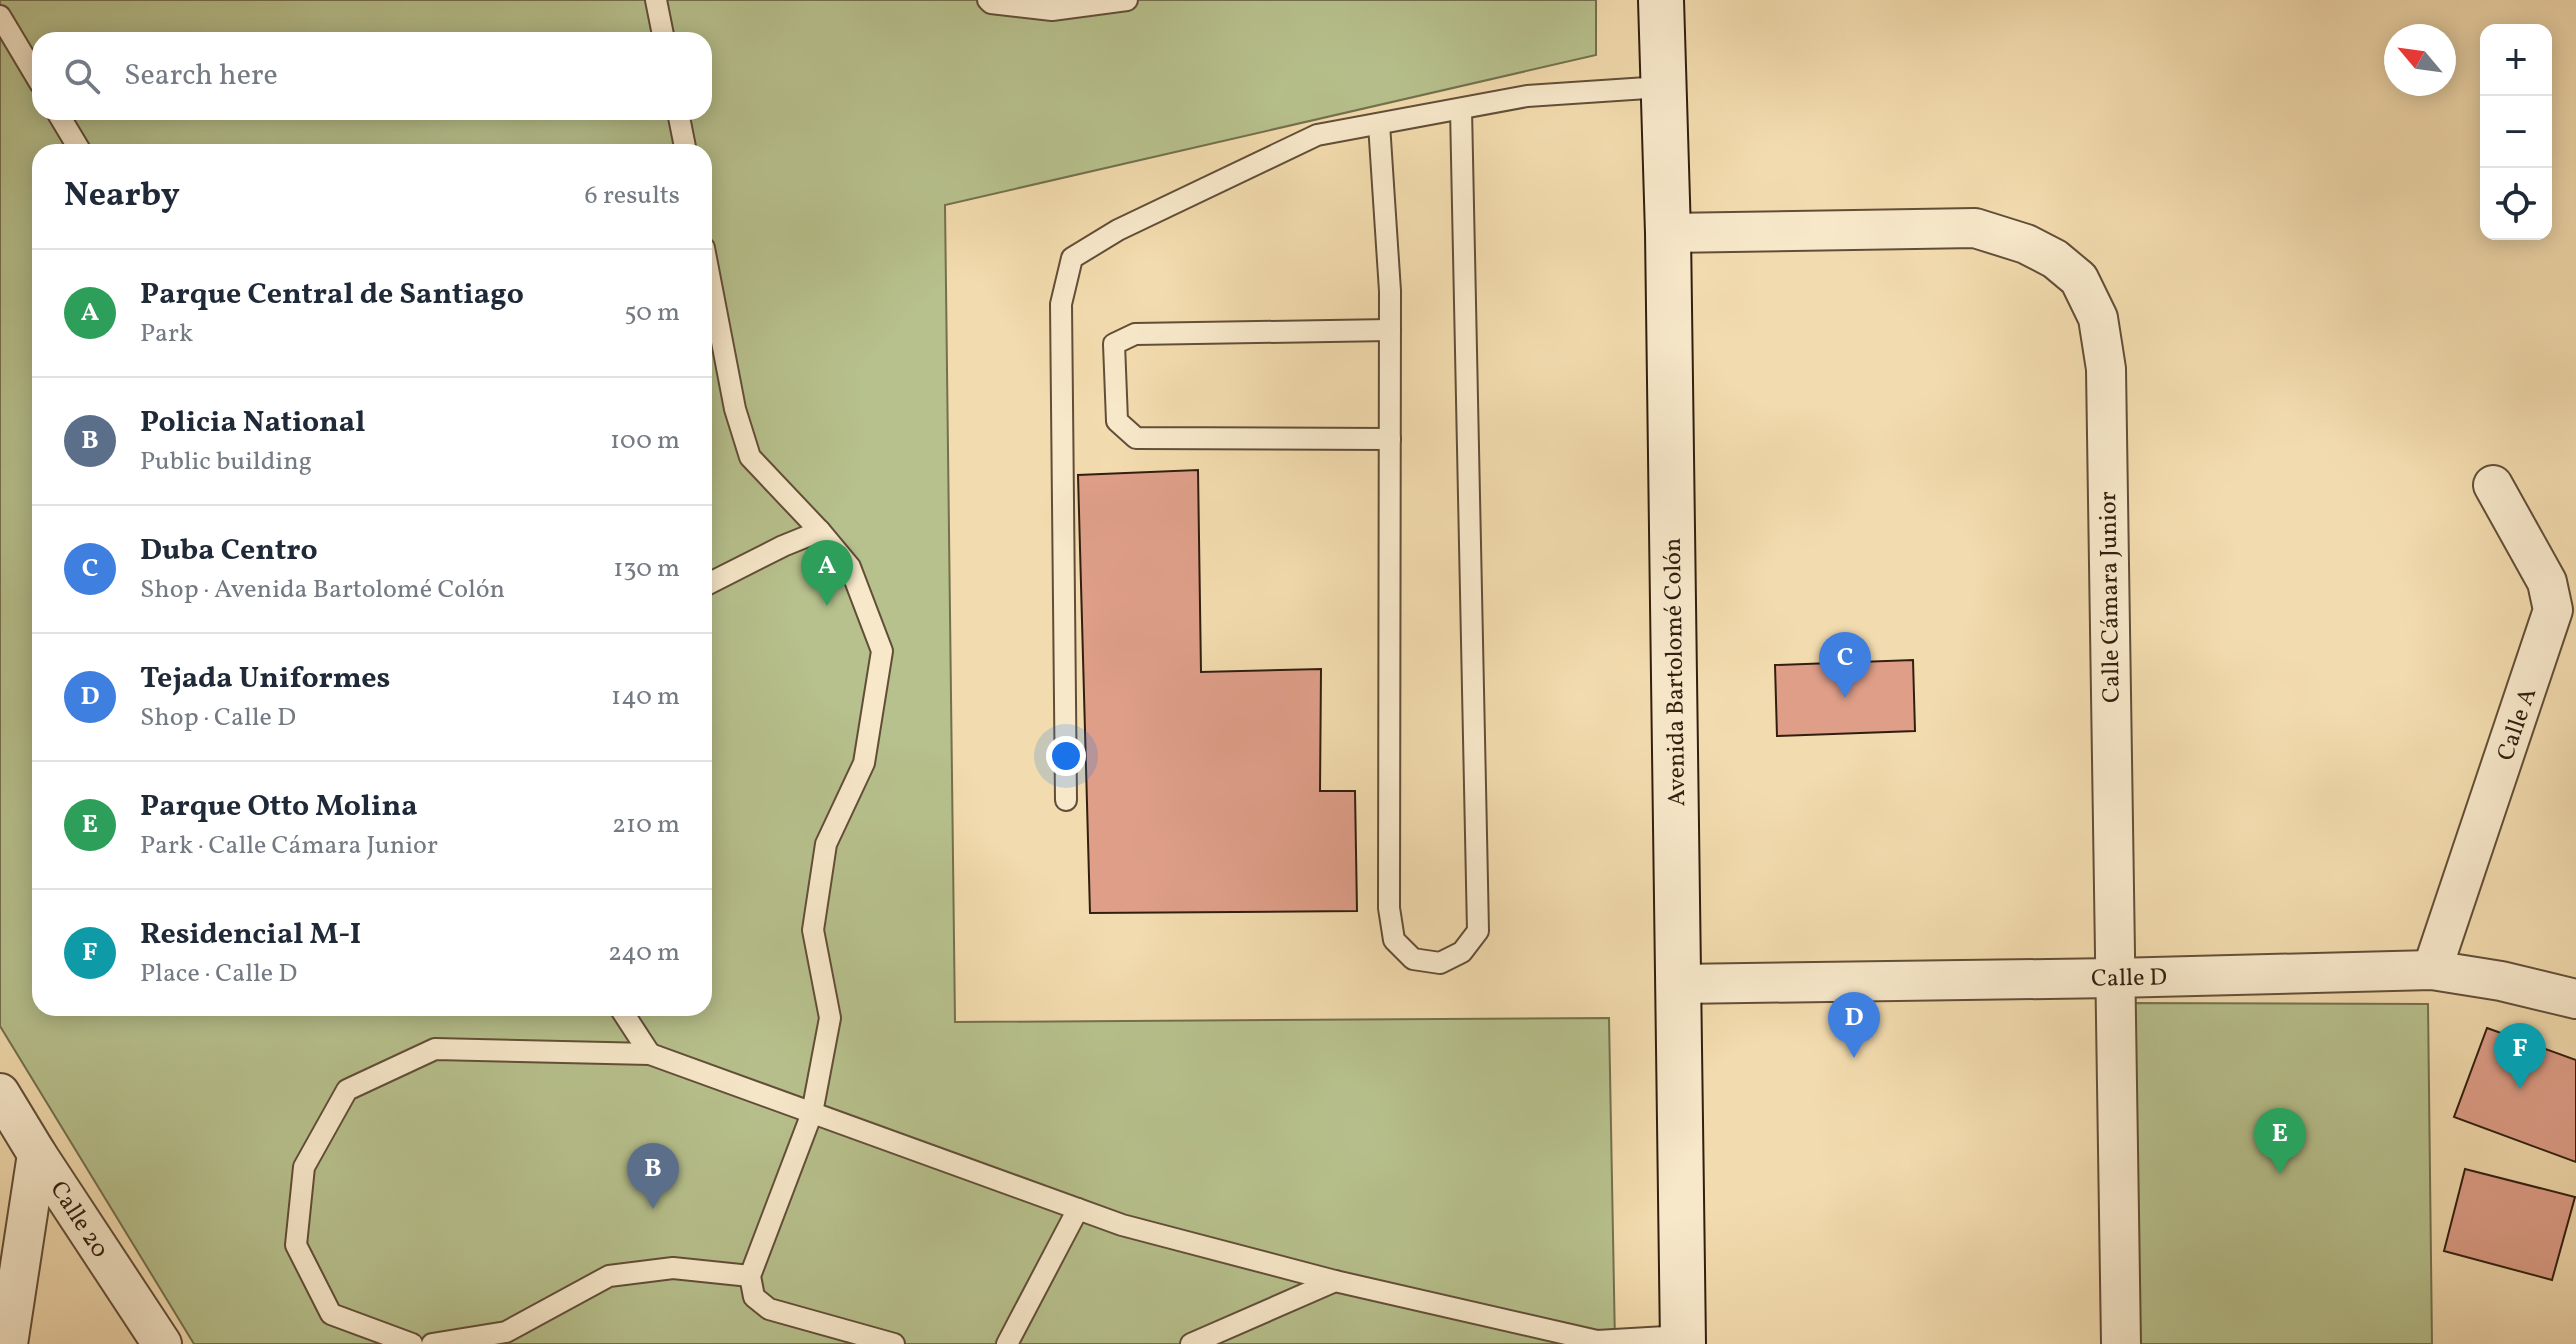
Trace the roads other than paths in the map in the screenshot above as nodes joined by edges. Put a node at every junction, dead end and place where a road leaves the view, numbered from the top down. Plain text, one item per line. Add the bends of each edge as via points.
1 (656, 0) edge
2 (988, 0) edge
3 (1127, 0) edge
4 (1661, 0) edge
5 (0, 16) edge
6 (662, 32) edge
7 (32, 70) edge
8 (1662, 87) junction
9 (1461, 109) junction
10 (62, 120) edge
11 (680, 120) edge
12 (1379, 124) junction
13 (76, 144) edge
14 (684, 144) edge
15 (1668, 233) junction
16 (712, 290) edge
17 (1390, 330) junction
18 (1390, 439) junction
19 (2493, 485) dead end
20 (820, 531) junction
21 (712, 582) edge
22 (1066, 800) dead end
23 (2432, 970) junction
24 (2114, 978) junction
25 (1678, 984) junction
26 (2576, 999) edge
27 (625, 1016) edge
28 (650, 1054) junction
29 (0, 1093) edge
30 (812, 1113) junction
31 (37, 1154) junction
32 (1078, 1209) junction
33 (750, 1276) junction
34 (1335, 1281) junction
35 (1683, 1340) edge
36 (8, 1344) edge
37 (162, 1344) edge
38 (412, 1344) edge
39 (432, 1344) edge
40 (894, 1344) edge
41 (1007, 1344) edge
42 (1191, 1344) edge
43 (2121, 1344) edge

1 - 6 lane
2 - 3 lane via 1052,10
4 - 8 main road, Avenida Bartolomé Colón
5 - 7 lane
8 - 9 lane via 1527,96
8 - 15 main road, Avenida Bartolomé Colón
9 - 12 lane
9 - 18 lane via 1478,931 1462,952 1440,963 1413,959 1394,940 1389,908
10 - 13 lane
11 - 14 lane
12 - 17 lane
12 - 22 lane via 1317,135 1118,230 1072,258 1061,304
15 - 24 street, Calle Cámara Junior via 1975,228 2026,244 2079,279 2098,318 2106,369
15 - 25 main road, Avenida Bartolomé Colón
16 - 20 lane via 735,409 750,457
17 - 18 lane
17 - 18 lane via 1135,334 1114,344 1117,421 1136,438
19 - 23 street, Calle A via 2547,582 2553,610
20 - 21 lane
20 - 30 lane via 850,567 882,651 864,763 826,844 813,930 830,1018
23 - 24 street, Calle D
23 - 26 street, Calle D
24 - 25 street, Calle D
24 - 43 street, Calle Cámara Junior
25 - 35 main road, Avenida Bartolomé Colón
27 - 28 lane
28 - 30 lane
28 - 38 lane via 435,1049 347,1090 304,1167 296,1245 331,1314
29 - 31 street, Calle 20
30 - 32 lane
30 - 33 lane
31 - 36 street
31 - 37 street, Calle 20
32 - 34 lane
32 - 41 lane
33 - 39 lane via 673,1268 609,1276 506,1332
33 - 40 lane via 754,1297 769,1309
34 - 35 lane via 1597,1341
34 - 42 lane

